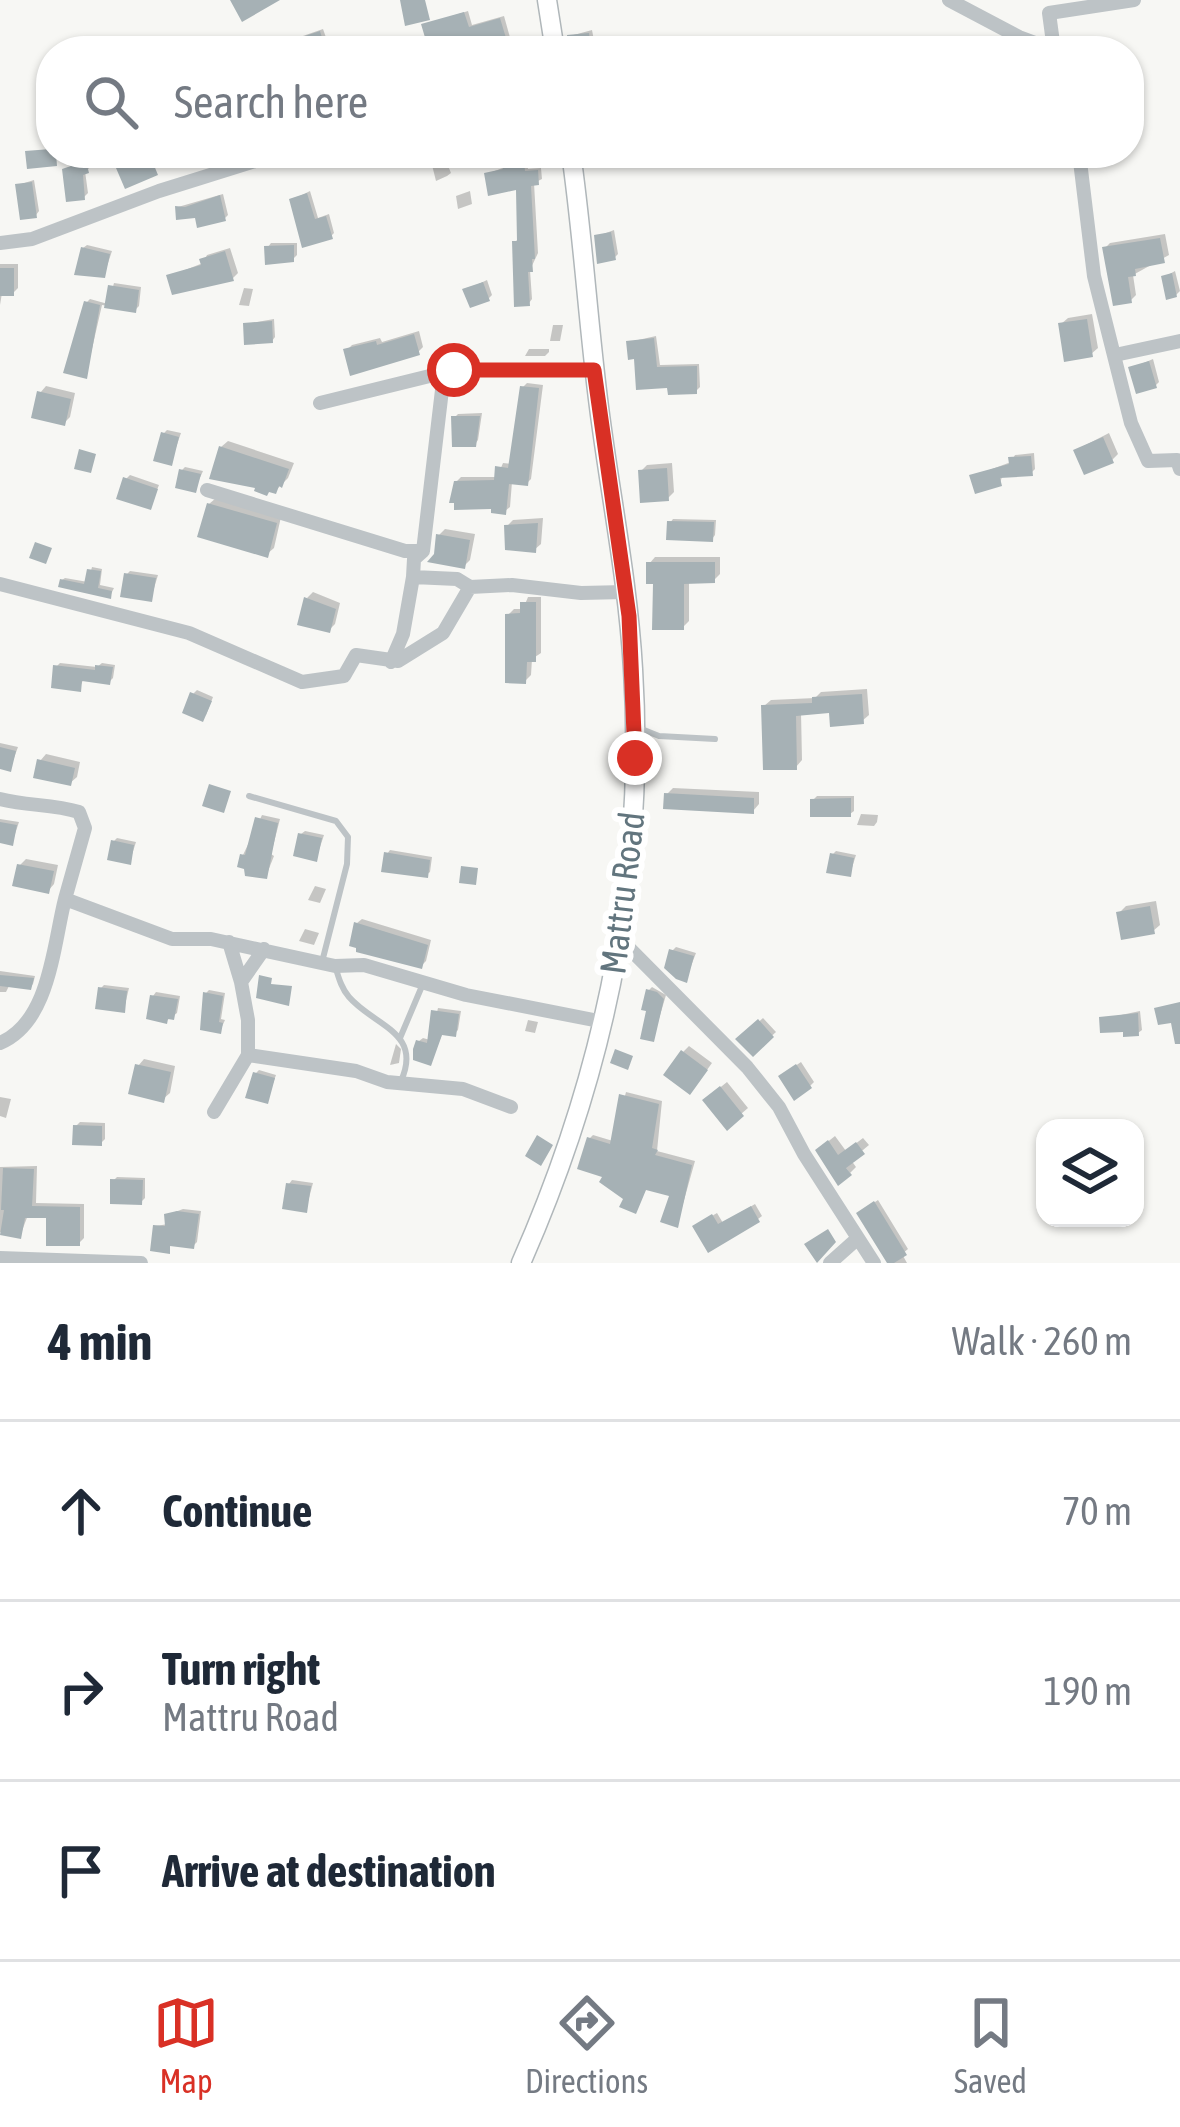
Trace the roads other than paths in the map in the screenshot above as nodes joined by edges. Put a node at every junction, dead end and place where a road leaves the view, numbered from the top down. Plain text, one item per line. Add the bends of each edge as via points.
1 (547, 0) edge
2 (949, 0) edge
3 (1134, 0) edge
4 (1048, 6) edge
5 (553, 36) edge
6 (1017, 36) edge
7 (1052, 36) edge
8 (232, 168) edge
9 (573, 168) edge
10 (1080, 168) edge
11 (0, 243) edge
12 (1180, 341) edge
13 (1114, 355) junction
14 (594, 370) junction
15 (444, 373) junction
16 (320, 403) dead end
17 (1180, 469) edge
18 (207, 490) dead end
19 (423, 551) junction
20 (413, 577) junction
21 (0, 584) edge
22 (470, 587) junction
23 (625, 592) junction
24 (391, 662) junction
25 (636, 726) junction
26 (715, 740) dead end
27 (249, 796) dead end
28 (0, 799) edge
29 (64, 899) junction
30 (620, 939) junction
31 (230, 942) junction
32 (264, 949) junction
33 (328, 964) junction
34 (424, 981) junction
35 (241, 982) junction
36 (604, 1022) junction
37 (400, 1038) junction
38 (0, 1043) edge
39 (248, 1055) junction
40 (400, 1083) junction
41 (511, 1107) dead end
42 (214, 1112) dead end
43 (858, 1238) junction
44 (0, 1258) edge
45 (141, 1263) edge
46 (521, 1263) edge
47 (830, 1263) edge
48 (874, 1263) edge

1 - 5 main road
2 - 6 street
3 - 4 street
4 - 7 street
8 - 11 street via 32,239
9 - 14 main road, Mattru Road
10 - 13 street
12 - 13 street
13 - 17 street via 1148,461 1177,460
14 - 15 street
14 - 23 main road, Mattru Road
15 - 16 street
15 - 19 street
18 - 19 street
19 - 20 street
20 - 22 street
20 - 24 street
21 - 24 street via 189,633 302,682 339,679 356,655
22 - 23 street
22 - 24 street via 443,634
23 - 25 main road, Mattru Road
25 - 26 lane
25 - 30 main road, Mattru Road
27 - 33 lane via 336,820 348,837
28 - 29 street via 64,808 84,819
29 - 31 street via 172,939
29 - 38 street via 39,1001 24,1027
30 - 36 main road, Mattru Road
30 - 43 street via 779,1107
31 - 32 street
31 - 35 street
32 - 33 street
32 - 35 street
33 - 34 street
33 - 37 lane via 349,998
34 - 36 street
34 - 37 lane
35 - 39 street
36 - 46 main road, Mattru Road via 571,1143
37 - 40 lane via 407,1051
39 - 40 street
39 - 42 street
40 - 41 street via 463,1089
43 - 47 street
43 - 48 street
44 - 45 street

